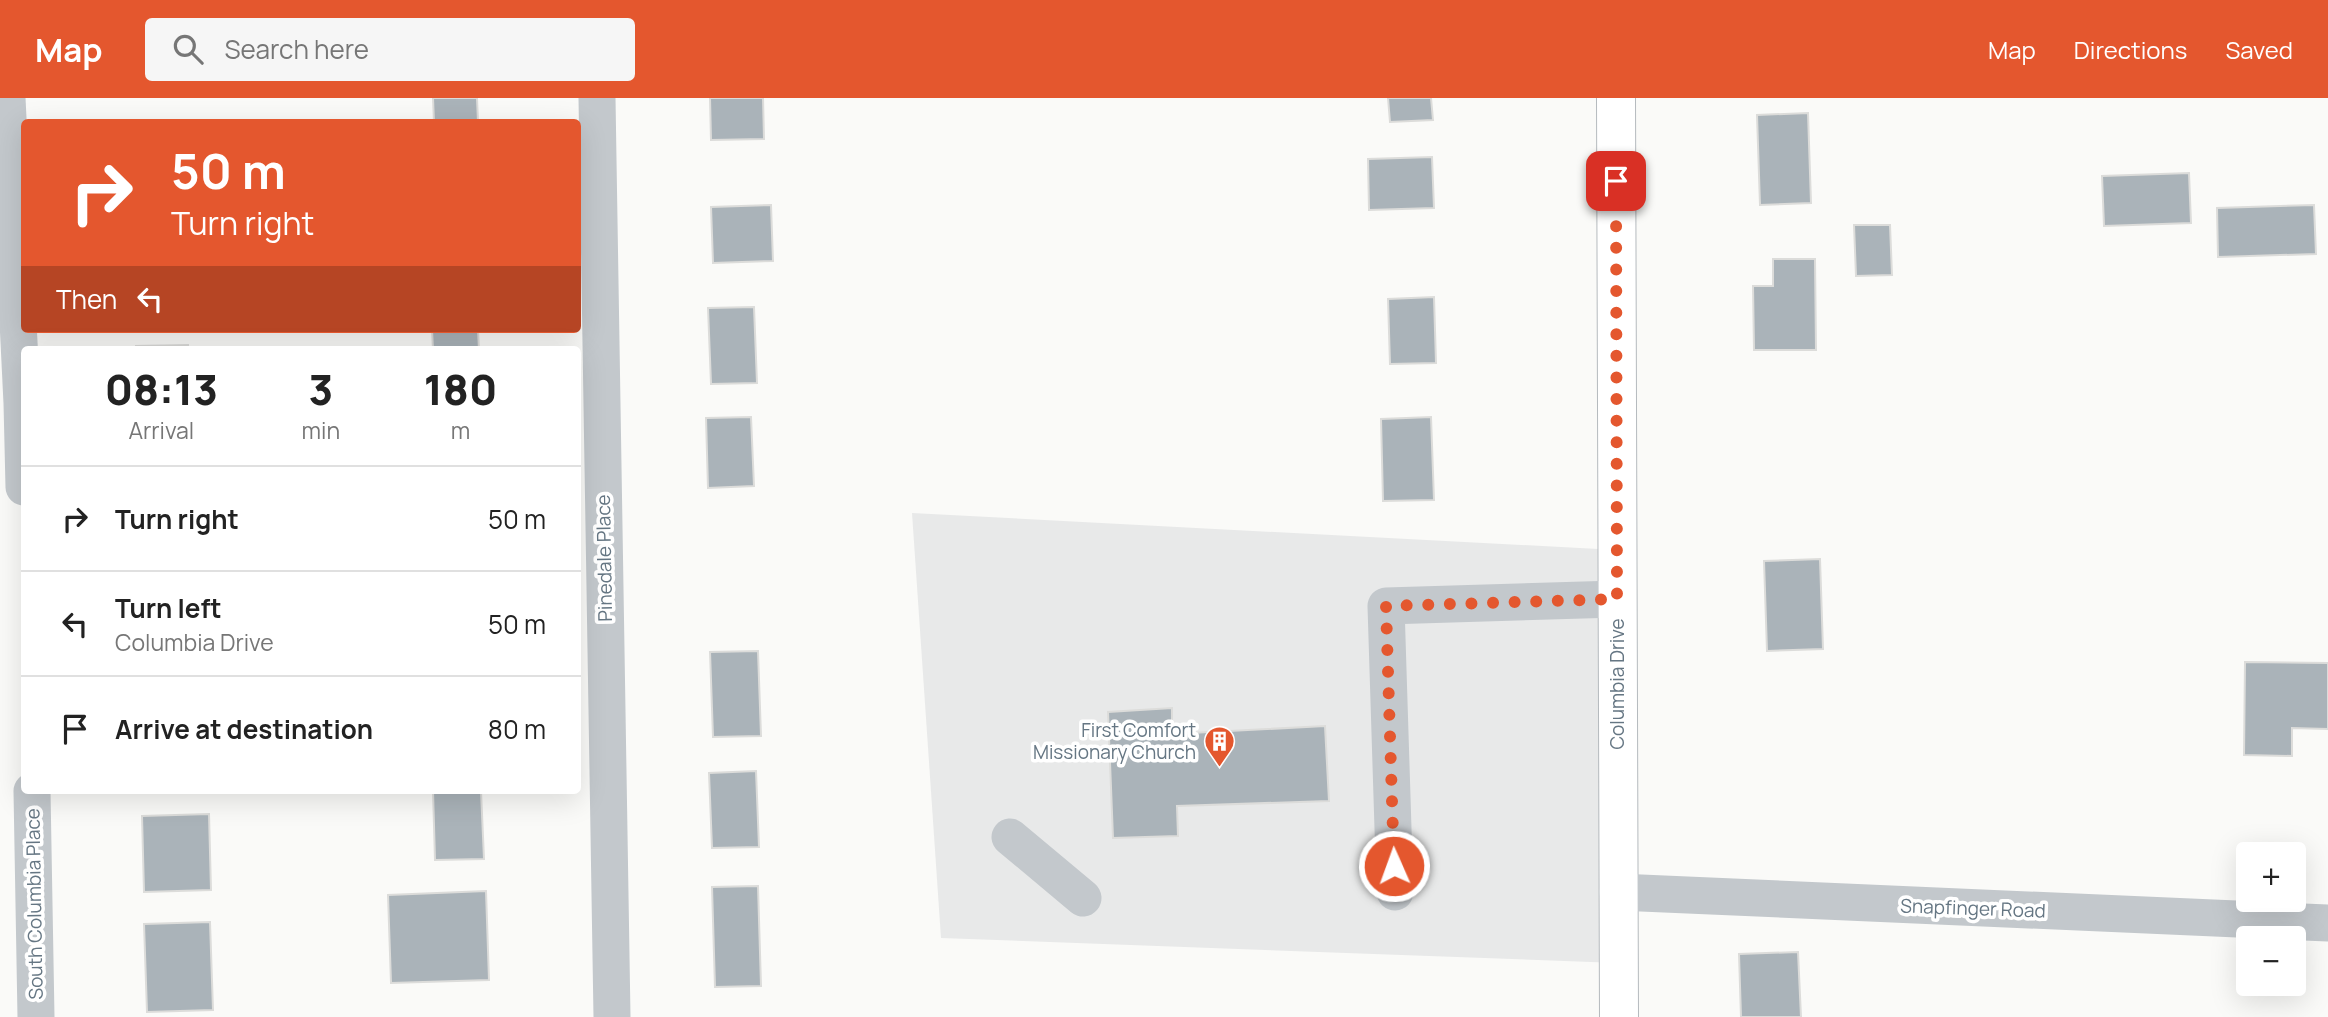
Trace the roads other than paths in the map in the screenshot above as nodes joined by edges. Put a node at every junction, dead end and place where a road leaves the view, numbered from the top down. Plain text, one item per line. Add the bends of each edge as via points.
1 (7, 98) edge
2 (597, 98) edge
3 (1616, 98) edge
4 (11, 403) edge
5 (21, 468) edge
6 (1617, 599) junction
7 (32, 794) edge
8 (1010, 838) dead end
9 (1395, 892) dead end
10 (1618, 892) junction
11 (1083, 898) dead end
12 (2328, 923) edge
13 (36, 1017) edge
14 (612, 1017) edge
15 (1619, 1017) edge

1 - 4 street
2 - 14 street, Pinedale Place
3 - 6 main road, Columbia Drive
4 - 5 street
6 - 9 street via 1386,606
6 - 10 main road, Columbia Drive
7 - 13 street, South Columbia Place
8 - 11 street
10 - 12 street, Snapfinger Road
10 - 15 main road, Columbia Drive

